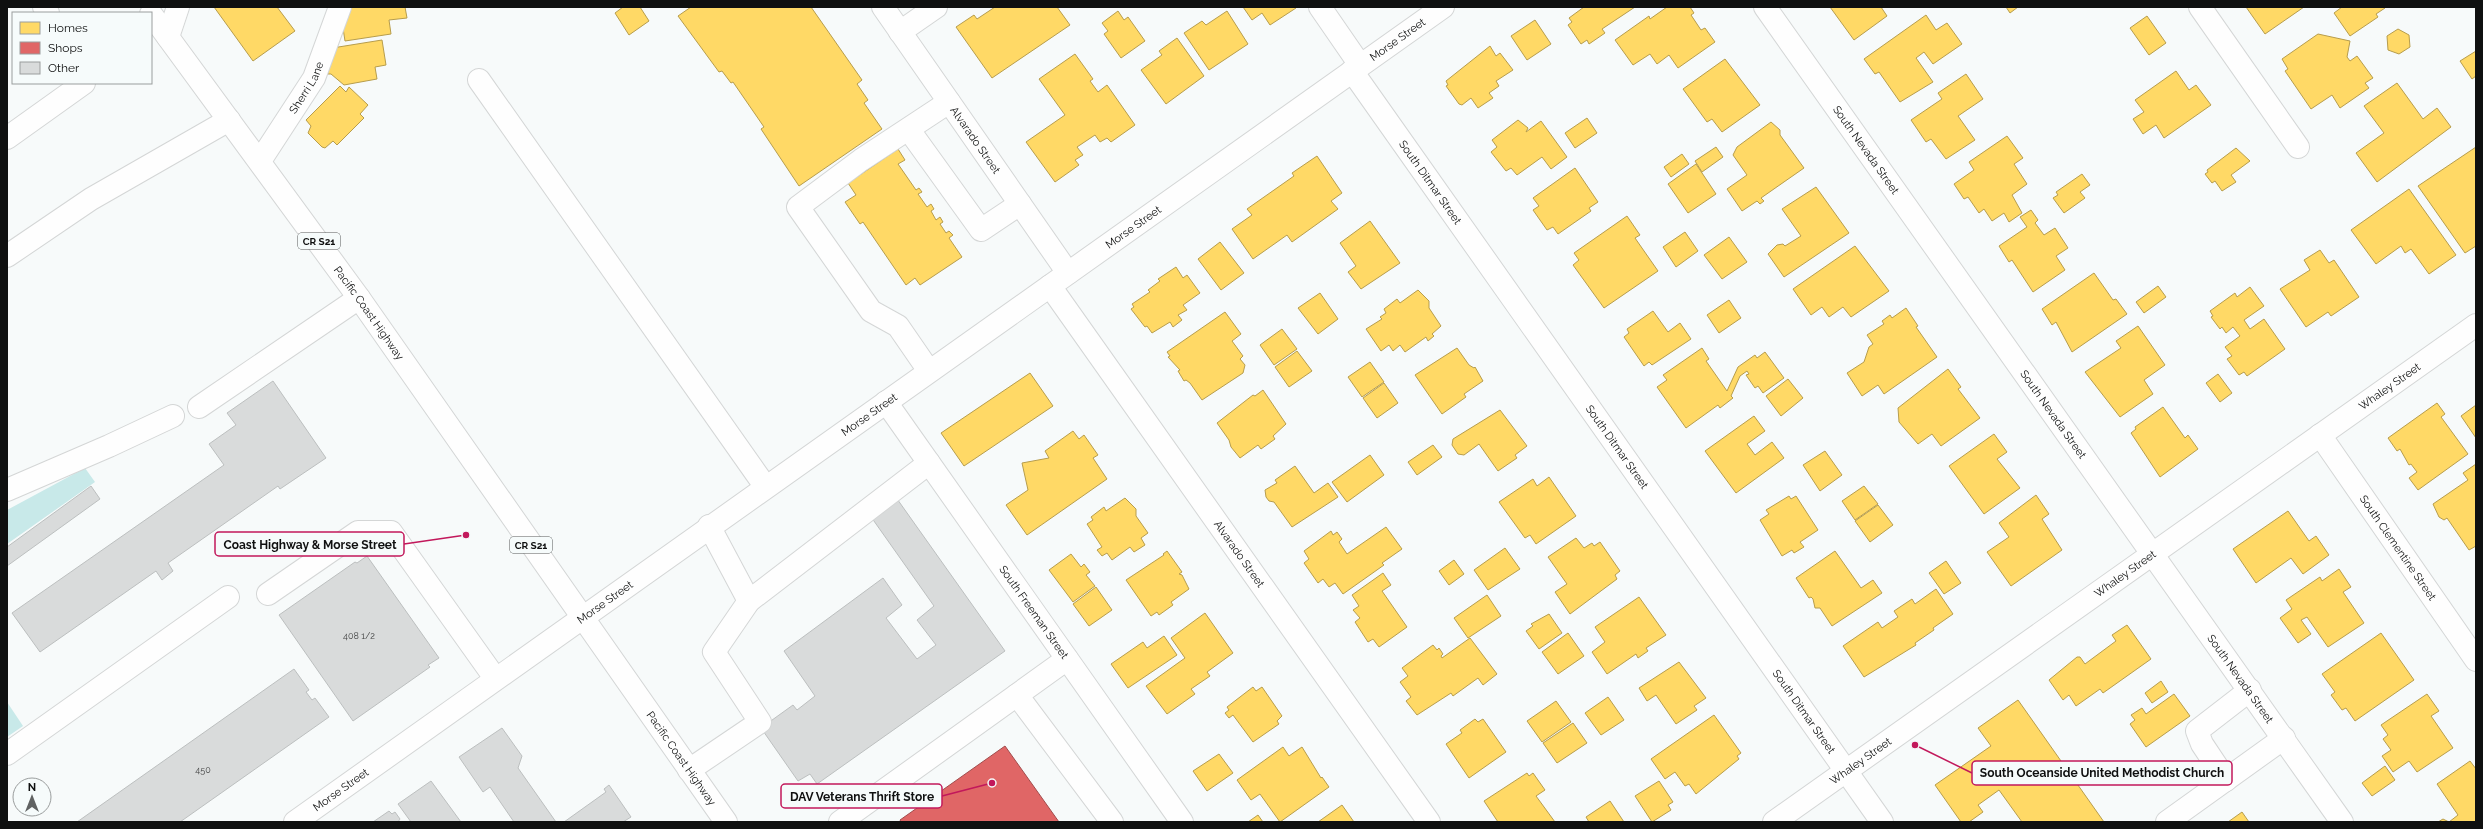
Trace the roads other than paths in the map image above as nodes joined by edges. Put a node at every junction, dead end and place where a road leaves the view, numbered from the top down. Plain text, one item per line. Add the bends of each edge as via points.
1 (178, 7) edge
2 (340, 7) edge
3 (883, 7) edge
4 (936, 7) edge
5 (1320, 7) edge
6 (1443, 7) edge
7 (1765, 7) edge
8 (2200, 7) edge
9 (156, 25) edge
10 (900, 32) junction
11 (1356, 68) junction
12 (479, 80) dead end
13 (83, 84) edge
14 (949, 102) junction
15 (230, 120) junction
16 (910, 130) junction
17 (7, 138) edge
18 (2298, 148) dead end
19 (260, 161) junction
20 (1020, 204) junction
21 (7, 256) edge
22 (1068, 273) junction
23 (1050, 286) junction
24 (359, 298) junction
25 (2474, 331) edge
26 (930, 371) junction
27 (886, 402) junction
28 (199, 407) dead end
29 (173, 416) dead end
30 (2320, 435) junction
31 (929, 463) junction
32 (765, 486) junction
33 (7, 490) edge
34 (709, 526) junction
35 (2153, 553) junction
36 (268, 594) dead end
37 (228, 596) dead end
38 (750, 601) junction
39 (581, 617) junction
40 (1067, 660) junction
41 (2476, 660) edge
42 (495, 678) junction
43 (2250, 690) junction
44 (1016, 695) junction
45 (2284, 738) junction
46 (7, 754) edge
47 (690, 770) junction
48 (1846, 771) junction
49 (2226, 780) junction
50 (294, 822) edge
51 (726, 822) edge
52 (840, 822) edge
53 (1112, 822) edge
54 (1182, 822) edge
55 (1429, 822) edge
56 (1774, 822) edge
57 (1882, 822) edge
58 (2168, 822) edge
59 (2342, 822) edge

1 - 9 street
2 - 19 street, Sherri Lane via 314,78
3 - 10 street, Alvarado Street
4 - 10 street
5 - 11 street, South Ditmar Street
6 - 11 street, Morse Street
7 - 35 street, South Nevada Street
8 - 18 street
9 - 15 street, Pacific Coast Highway / CR S21
10 - 14 street, Alvarado Street
11 - 22 street, Morse Street
11 - 48 street, South Ditmar Street
12 - 32 street
13 - 17 street
14 - 16 street
14 - 20 street, Alvarado Street
15 - 19 street, Pacific Coast Highway / CR S21
15 - 21 street via 92,199
16 - 20 street via 981,230
16 - 26 street via 861,160 798,207 871,311 898,326
19 - 24 street, Pacific Coast Highway / CR S21
20 - 22 street, Alvarado Street
22 - 23 street, Morse Street
23 - 26 street, Morse Street
23 - 55 street, Alvarado Street
24 - 28 street
24 - 39 street, Pacific Coast Highway / CR S21
25 - 30 street, Whaley Street
26 - 27 street, Morse Street
27 - 31 street, South Freeman Street
27 - 32 street, Morse Street
29 - 33 street
30 - 35 street, Whaley Street
30 - 41 street, South Clementine Street
31 - 38 street
31 - 40 street, South Freeman Street
32 - 34 street, Morse Street
34 - 38 street
34 - 39 street, Morse Street
35 - 43 street, South Nevada Street
35 - 48 street, Whaley Street
36 - 42 street via 358,532 391,532
37 - 46 street
38 - 47 street via 714,652 760,722
39 - 42 street, Morse Street
39 - 47 street, Pacific Coast Highway / CR S21
40 - 44 street
40 - 54 street, South Freeman Street
42 - 50 street, Morse Street
43 - 45 street, South Nevada Street
43 - 49 street via 2197,731 2202,744
44 - 52 street
44 - 53 street
45 - 49 street
45 - 59 street, South Nevada Street
47 - 51 street, Pacific Coast Highway / CR S21
48 - 56 street, Whaley Street
48 - 57 street, South Ditmar Street
49 - 58 street

